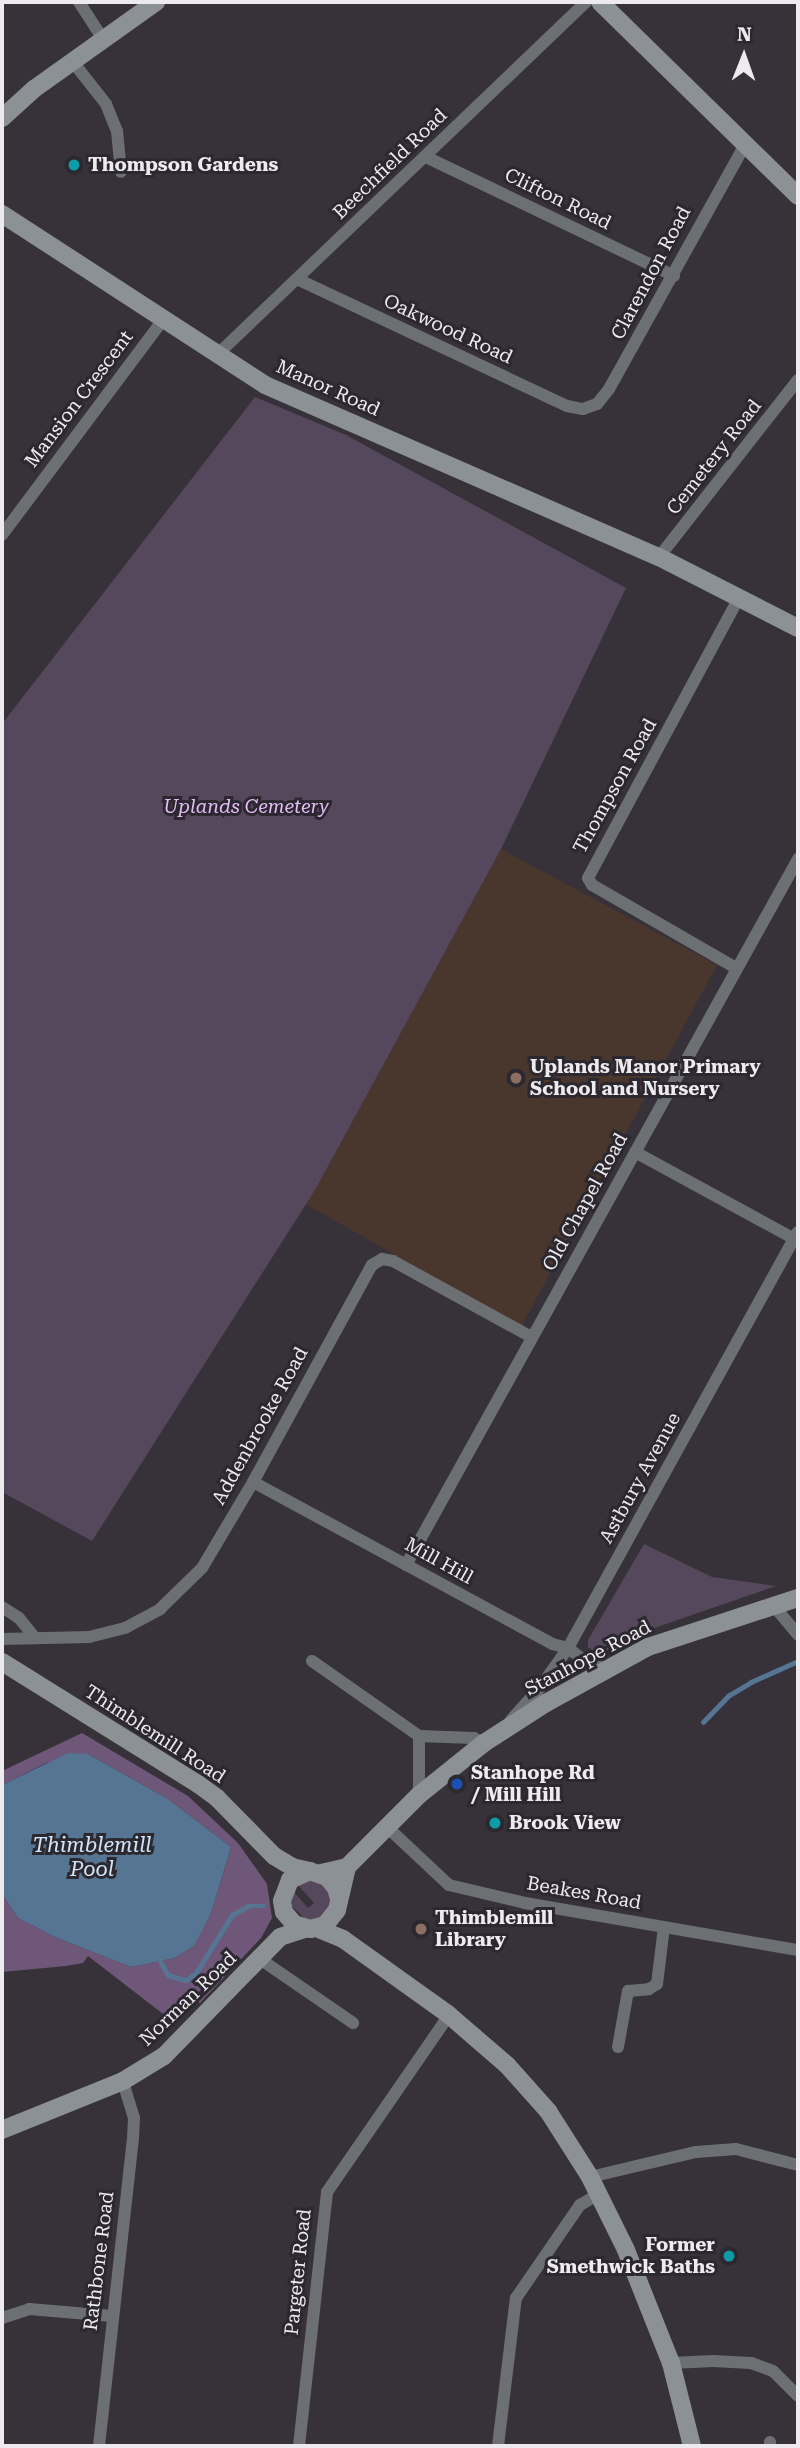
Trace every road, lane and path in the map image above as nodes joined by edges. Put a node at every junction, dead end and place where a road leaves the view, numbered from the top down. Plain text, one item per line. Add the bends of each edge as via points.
1 (79, 2) edge
2 (156, 2) edge
3 (586, 2) edge
4 (600, 2) edge
5 (103, 39) junction
6 (74, 62) junction
7 (2, 118) edge
8 (745, 145) junction
9 (426, 157) junction
10 (121, 172) dead end
11 (798, 196) edge
12 (2, 214) edge
13 (674, 276) junction
14 (297, 279) junction
15 (163, 320) junction
16 (219, 353) junction
17 (798, 380) edge
18 (583, 409) joint
19 (2, 535) edge
20 (659, 557) junction
21 (740, 596) junction
22 (798, 628) edge
23 (798, 859) edge
24 (736, 968) junction
25 (635, 1152) junction
26 (797, 1237) edge
27 (531, 1337) junction
28 (254, 1482) junction
29 (406, 1565) junction
30 (798, 1598) edge
31 (773, 1605) junction
32 (2, 1607) edge
33 (798, 1635) edge
34 (35, 1638) junction
35 (2, 1639) edge
36 (568, 1648) junction
37 (312, 1661) dead end
38 (2, 1662) edge
39 (607, 1668) junction
40 (501, 1732) junction
41 (419, 1736) junction
42 (484, 1743) junction
43 (419, 1794) junction
44 (386, 1826) junction
45 (274, 1856) junction
46 (346, 1867) junction
47 (315, 1872) junction
48 (284, 1889) junction
49 (338, 1904) junction
50 (284, 1912) junction
51 (664, 1927) junction
52 (310, 1928) junction
53 (280, 1937) junction
54 (343, 1939) junction
55 (798, 1951) edge
56 (260, 1959) junction
57 (449, 2015) junction
58 (353, 2023) dead end
59 (618, 2047) dead end
60 (123, 2081) junction
61 (2, 2130) edge
62 (798, 2165) edge
63 (590, 2177) junction
64 (599, 2194) junction
65 (112, 2316) junction
66 (2, 2318) edge
67 (671, 2363) junction
68 (798, 2396) edge
69 (99, 2446) edge
70 (299, 2446) edge
71 (498, 2446) edge
72 (692, 2446) edge

1 - 5 street
2 - 5 street
3 - 9 street, Beechfield Road
4 - 8 street
5 - 6 street
6 - 7 street
6 - 10 street via 106,104 117,131
8 - 11 street
8 - 13 street, Clarendon Road
9 - 13 street, Clifton Road
9 - 14 street, Beechfield Road
12 - 15 street, Manor Road
13 - 18 street, Clarendon Road via 609,389 597,404
14 - 16 street, Beechfield Road
14 - 18 street, Oakwood Road via 567,406
15 - 16 street, Manor Road
15 - 19 street, Mansion Crescent
16 - 20 street, Manor Road via 265,385
17 - 20 street, Cemetery Road
20 - 21 street, Manor Road
21 - 22 street, Manor Road
21 - 24 street, Thompson Road via 588,878 592,885
23 - 24 street, Old Chapel Road
24 - 25 street, Old Chapel Road
25 - 26 street
25 - 27 street, Old Chapel Road
26 - 36 street, Astbury Avenue
27 - 28 street, Addenbrooke Road via 382,1259 372,1265
27 - 29 street, Old Chapel Road
28 - 29 street, Mill Hill
28 - 34 street, Addenbrooke Road via 202,1568 160,1609 125,1628 89,1637
29 - 36 street, Mill Hill via 552,1644
30 - 31 street, Stanhope Road
31 - 33 street
31 - 39 street, Stanhope Road via 648,1647
32 - 34 street via 19,1618
34 - 35 street, Addenbrooke Road
36 - 39 street, Mill Hill via 591,1666
36 - 40 street, Astbury Avenue
37 - 41 street
38 - 45 street, Thimblemill Road via 198,1784
39 - 40 street, Stanhope Road
40 - 42 street, Stanhope Road
41 - 42 street via 474,1738
41 - 43 street
42 - 43 street, Stanhope Road
43 - 44 street, Stanhope Road
44 - 46 street, Stanhope Road
44 - 51 street, Beakes Road via 449,1885
45 - 47 street, Thimblemill Road via 292,1867
45 - 48 street, Thimblemill Road
46 - 47 street
46 - 49 street
47 - 48 street via 295,1876
47 - 49 street via 332,1882
48 - 50 street
49 - 52 street via 332,1919
49 - 54 street
50 - 52 street via 294,1924
50 - 53 street
51 - 55 street, Beakes Road
51 - 59 street via 657,1984 628,1991
52 - 53 street, Norman Road
52 - 54 street
53 - 56 street, Norman Road
54 - 57 street
56 - 58 street
56 - 60 street, Norman Road via 164,2056
57 - 63 street via 507,2065 548,2111
57 - 70 street, Pargeter Road via 327,2192
60 - 61 street, Norman Road
60 - 65 street, Rathbone Road via 134,2118
62 - 63 street via 736,2149 696,2152
63 - 64 street
64 - 67 street
64 - 71 street via 580,2204 516,2298
65 - 66 street via 29,2309
65 - 69 street, Rathbone Road
67 - 68 street via 751,2364 772,2371
67 - 72 street

